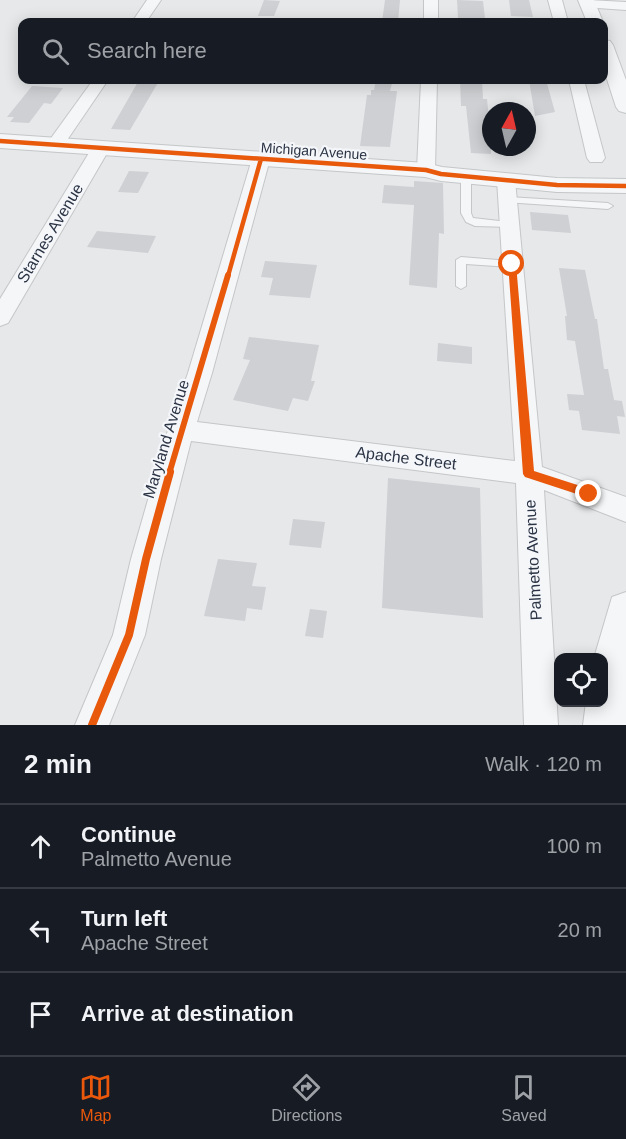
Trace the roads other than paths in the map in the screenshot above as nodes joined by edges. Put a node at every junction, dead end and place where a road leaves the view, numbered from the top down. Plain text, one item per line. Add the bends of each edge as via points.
1 (154, 0) edge
2 (431, 0) edge
3 (555, 0) edge
4 (587, 2) edge
5 (626, 6) edge
6 (142, 18) edge
7 (430, 18) edge
8 (560, 18) edge
9 (593, 18) edge
10 (608, 54) edge
11 (621, 78) edge
12 (97, 84) edge
13 (429, 84) edge
14 (577, 84) edge
15 (626, 107) edge
16 (0, 141) edge
17 (55, 145) junction
18 (101, 148) junction
19 (596, 158) dead end
20 (261, 159) junction
21 (426, 170) junction
22 (466, 177) junction
23 (626, 180) edge
24 (626, 186) edge
25 (507, 201) junction
26 (608, 206) dead end
27 (512, 264) junction
28 (461, 286) dead end
29 (0, 318) edge
30 (181, 430) junction
31 (529, 474) junction
32 (626, 510) edge
33 (626, 610) edge
34 (92, 725) edge
35 (541, 725) edge
36 (605, 725) edge

1 - 6 street
2 - 7 street
3 - 8 street
4 - 5 street
4 - 9 street
10 - 11 street
11 - 15 street
12 - 17 street
13 - 21 street
14 - 19 street
16 - 17 street, Michigan Avenue
17 - 18 street, Michigan Avenue
18 - 20 street, Michigan Avenue
18 - 29 street, Starnes Avenue
20 - 21 street, Michigan Avenue
20 - 30 street, Maryland Avenue
21 - 22 street, Michigan Avenue
21 - 23 street, Michigan Avenue via 443,166
22 - 25 street, Michigan Avenue
22 - 25 lane via 469,220 476,223
24 - 25 street, Michigan Avenue
25 - 26 lane
25 - 27 street, Palmetto Avenue
27 - 28 lane via 461,260
27 - 31 street, Palmetto Avenue
30 - 31 street, Apache Street
30 - 34 street, Maryland Avenue via 129,635
31 - 32 street, Apache Street
31 - 35 street, Palmetto Avenue
33 - 36 street via 612,666

